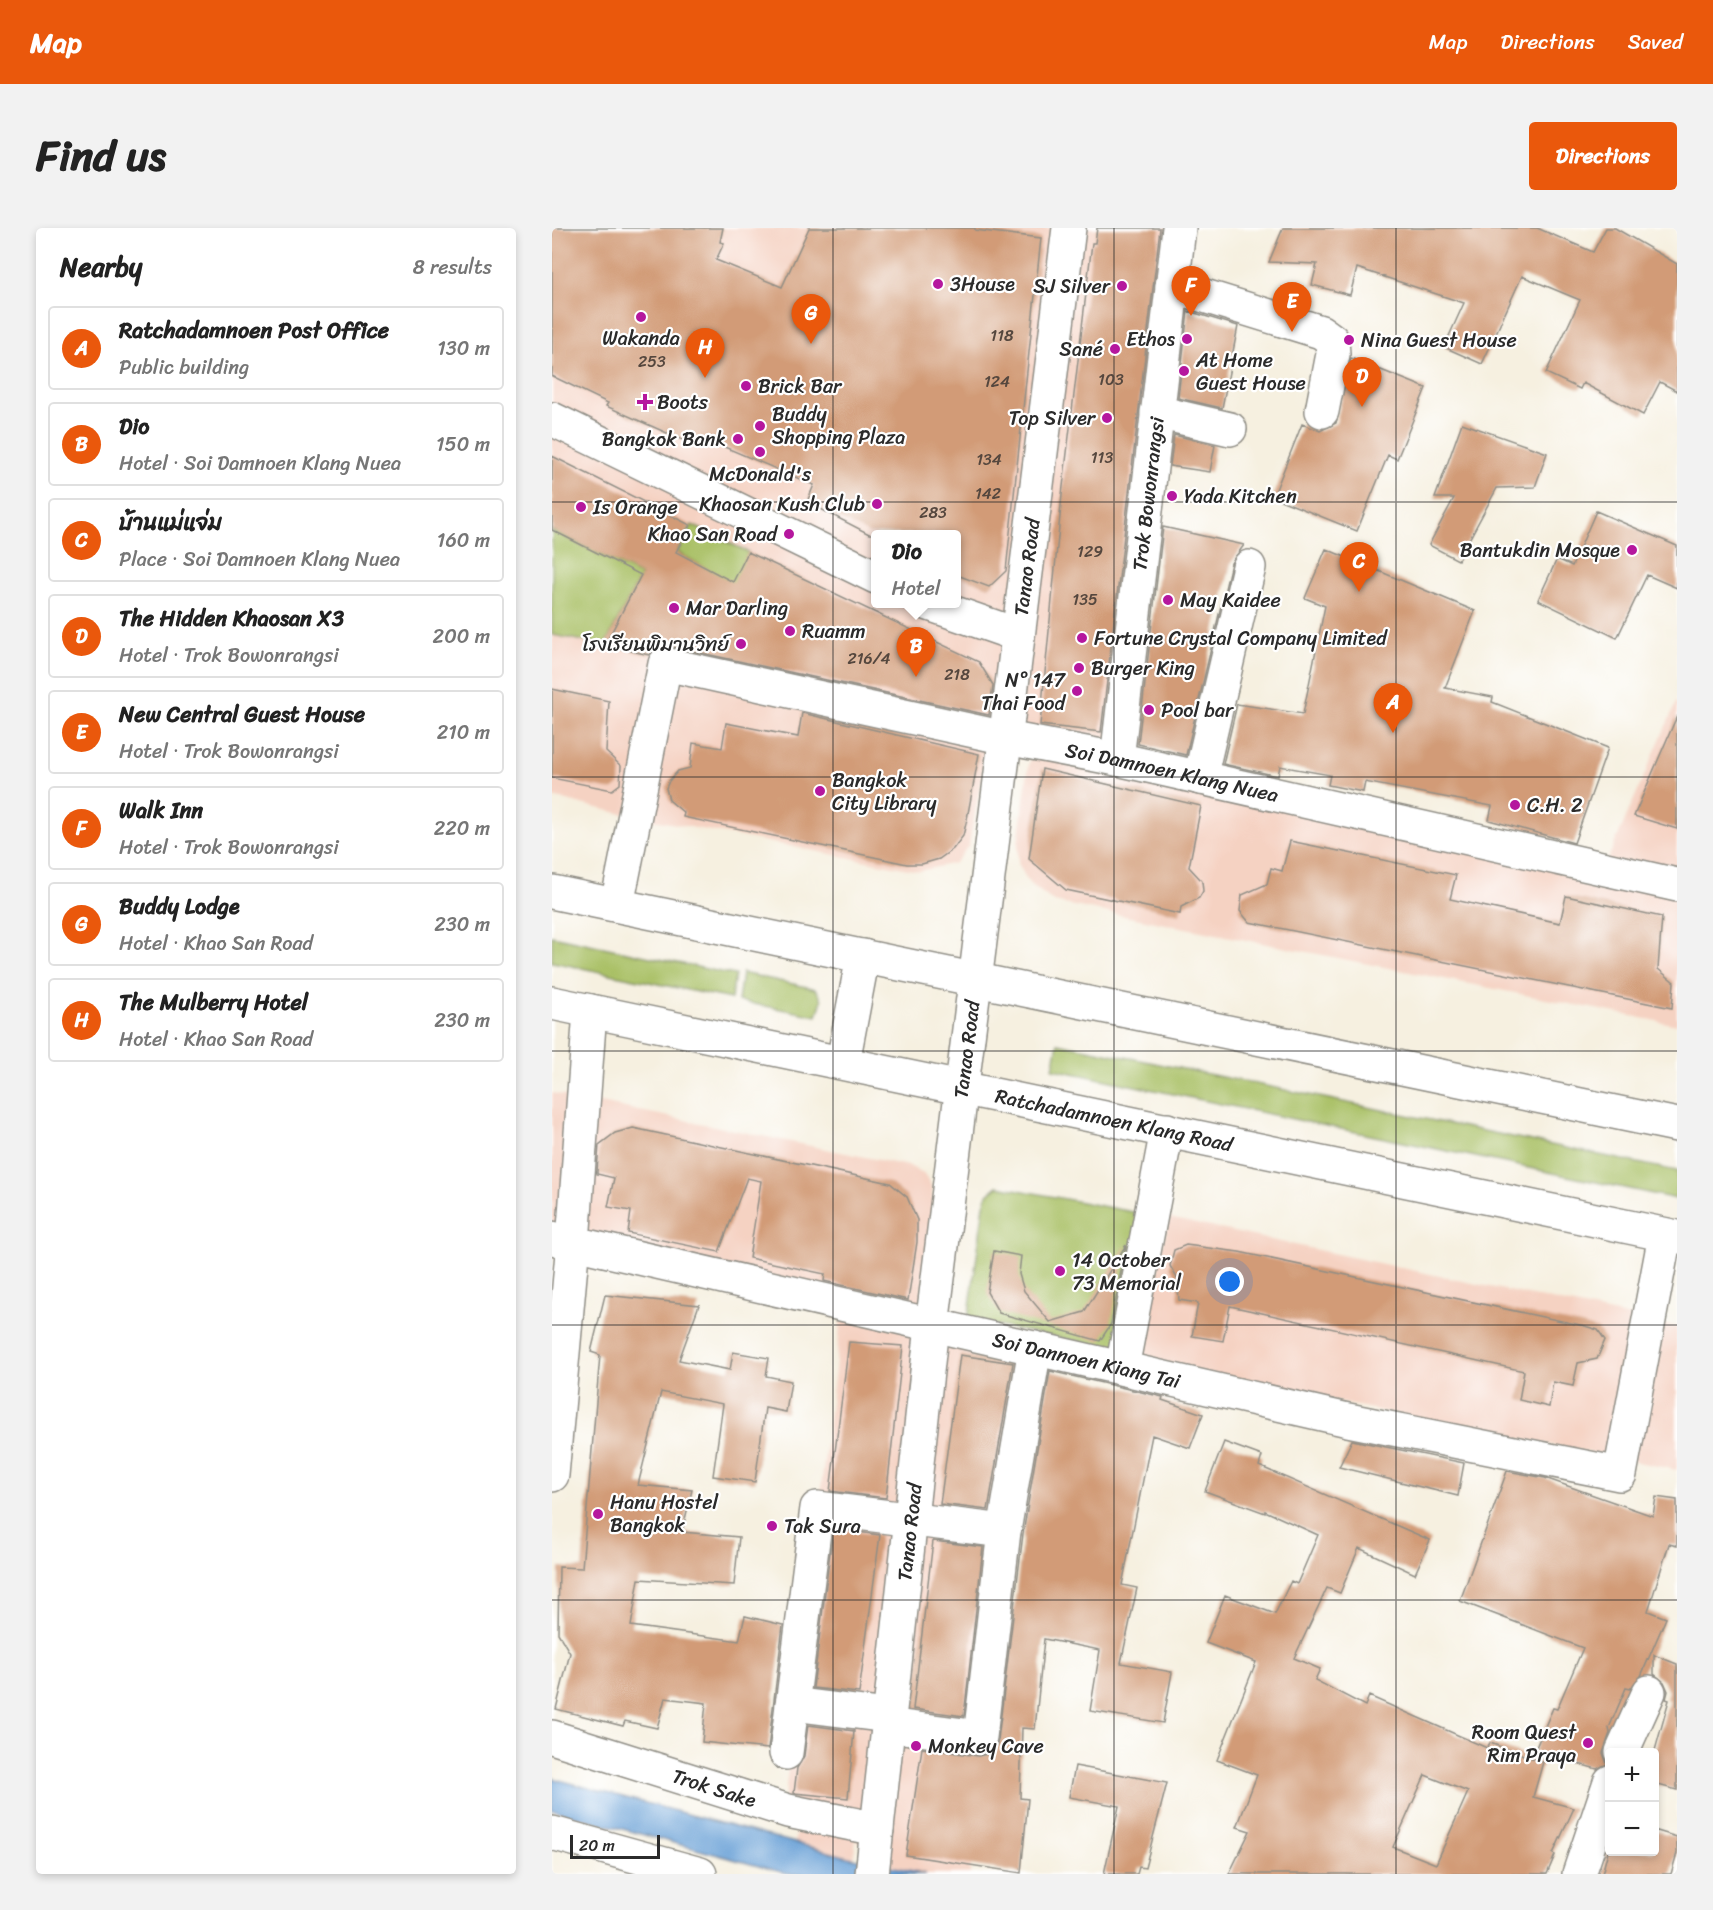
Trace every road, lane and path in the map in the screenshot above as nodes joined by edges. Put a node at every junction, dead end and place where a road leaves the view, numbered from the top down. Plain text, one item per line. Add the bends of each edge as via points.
1 (1070, 228) edge
2 (1179, 228) edge
3 (1172, 286) junction
4 (1322, 411) dead end
5 (1157, 412) junction
6 (552, 419) edge
7 (1230, 429) dead end
8 (1249, 567) dead end
9 (871, 575) edge
10 (943, 608) edge
11 (1018, 635) junction
12 (1006, 738) junction
13 (1117, 759) junction
14 (1200, 778) junction
15 (1677, 885) edge
16 (552, 892) edge
17 (617, 905) junction
18 (863, 956) junction
19 (976, 979) junction
20 (552, 1003) edge
21 (590, 1011) junction
22 (843, 1062) junction
23 (962, 1087) junction
24 (1677, 1125) edge
25 (1167, 1130) junction
26 (1671, 1236) edge
27 (563, 1240) edge
28 (932, 1326) junction
29 (1035, 1348) junction
30 (1122, 1368) junction
31 (552, 1474) edge
32 (911, 1520) junction
33 (1004, 1532) junction
34 (1648, 1692) dead end
35 (792, 1704) junction
36 (888, 1721) junction
37 (552, 1737) edge
38 (1624, 1748) edge
39 (786, 1753) dead end
40 (1605, 1797) edge
41 (552, 1833) edge
42 (875, 1854) edge
43 (700, 1874) edge
44 (1579, 1874) edge

1 - 11 street, Tanao Road
2 - 3 street, Trok Bowonrangsi
3 - 4 street via 1321,332 1332,340
3 - 5 street, Trok Bowonrangsi
5 - 7 street
5 - 13 street, Trok Bowonrangsi
6 - 9 street
8 - 14 street
10 - 11 street
11 - 12 street, Tanao Road
12 - 13 street, Soi Damnoen Klang Nuea
12 - 17 street, Soi Damnoen Klang Nuea via 665,664
12 - 19 street, Tanao Road
13 - 14 street, Soi Damnoen Klang Nuea
14 - 15 street, Soi Damnoen Klang Nuea
16 - 17 street
17 - 18 street
18 - 19 street
18 - 22 street
19 - 23 street, Tanao Road
19 - 24 street
20 - 21 street, Ratchadamnoen Klang Road
21 - 22 street, Ratchadamnoen Klang Road
21 - 27 street
22 - 23 street, Ratchadamnoen Klang Road
23 - 25 street, Ratchadamnoen Klang Road
23 - 28 street, Tanao Road
25 - 26 street, Ratchadamnoen Klang Road
25 - 30 street
26 - 30 street, Soi Dannoen Kiang Tai via 1620,1474 1348,1420
27 - 28 street, Soi Dannoen Kiang Tai
27 - 31 street
28 - 29 street, Soi Dannoen Kiang Tai
28 - 32 street, Tanao Road
29 - 30 street, Soi Dannoen Kiang Tai
29 - 33 street
32 - 33 street
32 - 35 street via 817,1508
32 - 36 street, Tanao Road
33 - 36 street via 980,1737
34 - 38 street
35 - 36 street
35 - 39 street
36 - 42 street, Tanao Road
37 - 42 street, Trok Sake via 788,1811
40 - 44 street
41 - 43 street

